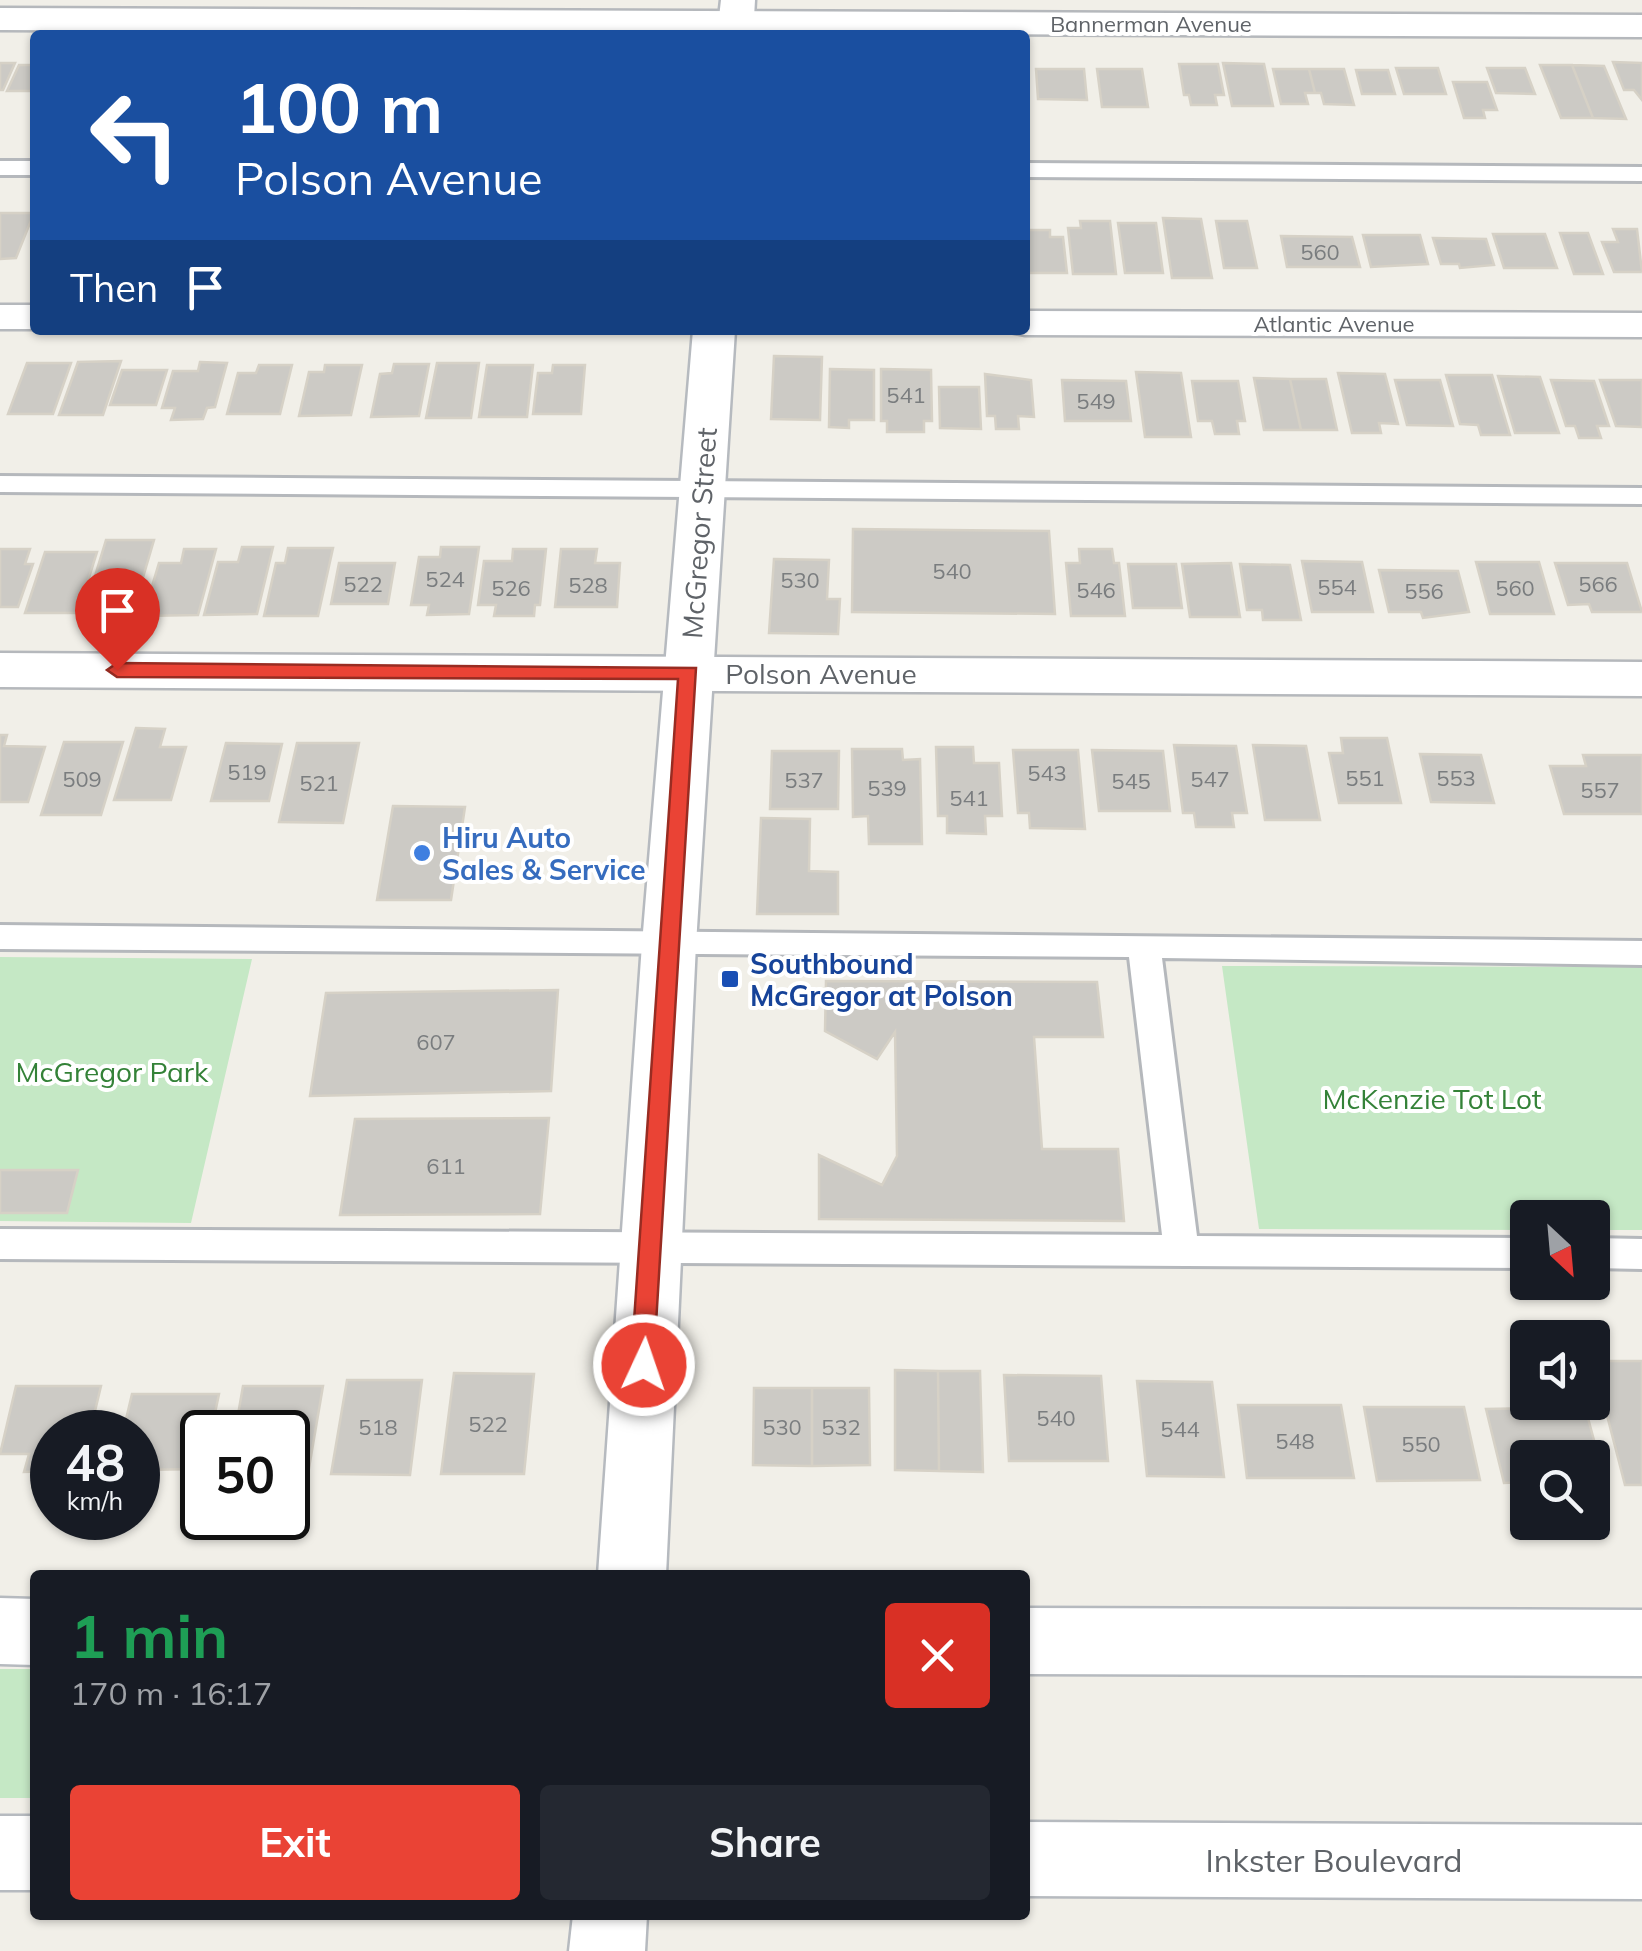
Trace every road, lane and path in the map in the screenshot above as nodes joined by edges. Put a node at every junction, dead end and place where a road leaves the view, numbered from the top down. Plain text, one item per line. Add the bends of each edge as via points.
1 (0, 19) edge
2 (736, 19) edge
3 (1642, 26) edge
4 (0, 168) edge
5 (30, 168) edge
6 (1030, 170) edge
7 (1642, 174) edge
8 (0, 317) edge
9 (30, 317) edge
10 (1030, 323) edge
11 (1642, 325) edge
12 (714, 335) edge
13 (0, 484) edge
14 (702, 486) junction
15 (1642, 496) edge
16 (0, 670) edge
17 (688, 672) junction
18 (1642, 679) edge
19 (0, 938) edge
20 (668, 944) junction
21 (1144, 945) junction
22 (1642, 953) edge
23 (0, 1244) edge
24 (650, 1248) junction
25 (1181, 1248) junction
26 (1510, 1252) edge
27 (1610, 1254) edge
28 (1642, 1254) edge
29 (632, 1570) edge
30 (0, 1631) edge
31 (30, 1632) edge
32 (1030, 1641) edge
33 (1642, 1642) edge
34 (0, 1853) edge
35 (30, 1854) edge
36 (1030, 1859) edge
37 (1642, 1862) edge
38 (610, 1920) edge
39 (607, 1951) edge

1 - 2 street, Bannerman Avenue
2 - 3 street, Bannerman Avenue
4 - 5 lane
6 - 7 lane
8 - 9 street
10 - 11 street, Atlantic Avenue
12 - 14 street, McGregor Street
13 - 14 lane
14 - 15 lane
14 - 17 street, McGregor Street
16 - 17 street, Polson Avenue
17 - 18 street, Polson Avenue
17 - 20 street, McGregor Street
19 - 20 lane
20 - 21 lane
20 - 24 street, McGregor Street
21 - 22 lane
21 - 25 lane
23 - 24 lane
24 - 25 lane
24 - 29 street, McGregor Street
25 - 26 lane
27 - 28 lane
30 - 31 street
32 - 33 street
34 - 35 street
36 - 37 street, Inkster Boulevard
38 - 39 street

